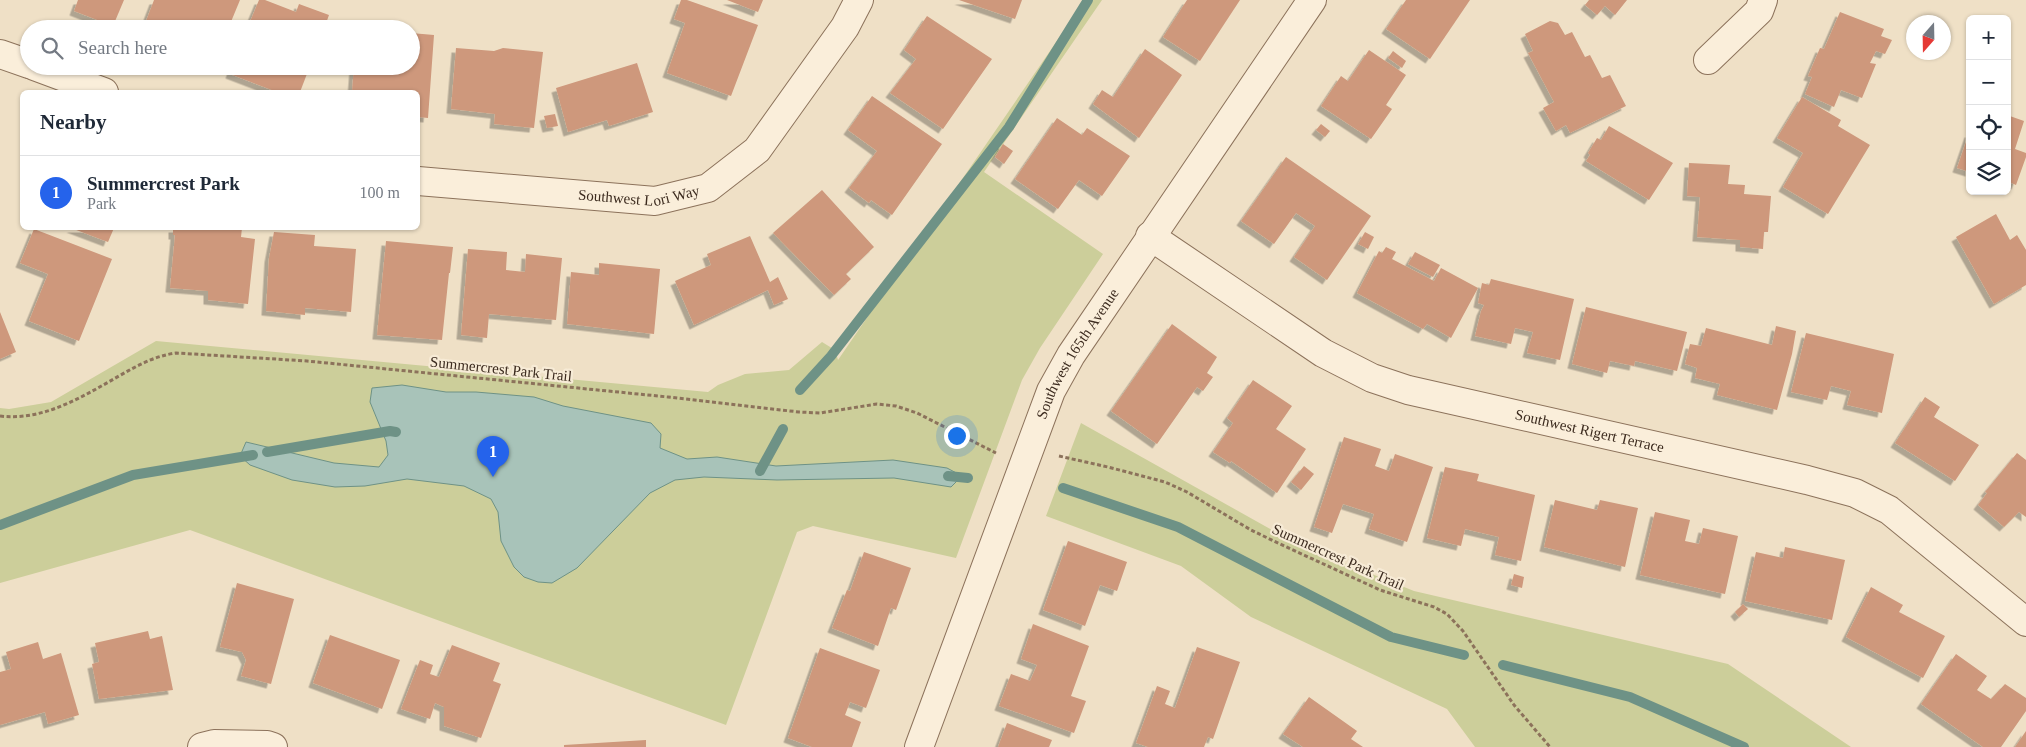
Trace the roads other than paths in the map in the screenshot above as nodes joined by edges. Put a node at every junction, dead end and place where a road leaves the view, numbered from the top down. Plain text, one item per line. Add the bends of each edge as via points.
1 (859, 0) edge
2 (1312, 0) edge
3 (1763, 0) edge
4 (0, 54) edge
5 (1708, 60) dead end
6 (20, 61) edge
7 (58, 75) edge
8 (99, 90) edge
9 (420, 181) edge
10 (1150, 236) junction
11 (2026, 622) edge
12 (202, 747) edge
13 (273, 747) edge
14 (919, 747) edge

1 - 9 street, Southwest Lori Way via 845,27 757,150 708,188 655,201
2 - 10 street, Southwest 165th Avenue
3 - 5 street via 1759,11
4 - 6 street
7 - 8 street
10 - 11 street, Southwest Rigert Terrace via 1323,353 1372,378 1408,390 1854,493 1889,510
10 - 14 street, Southwest 165th Avenue via 1070,355 1051,391
12 - 13 street via 214,744

